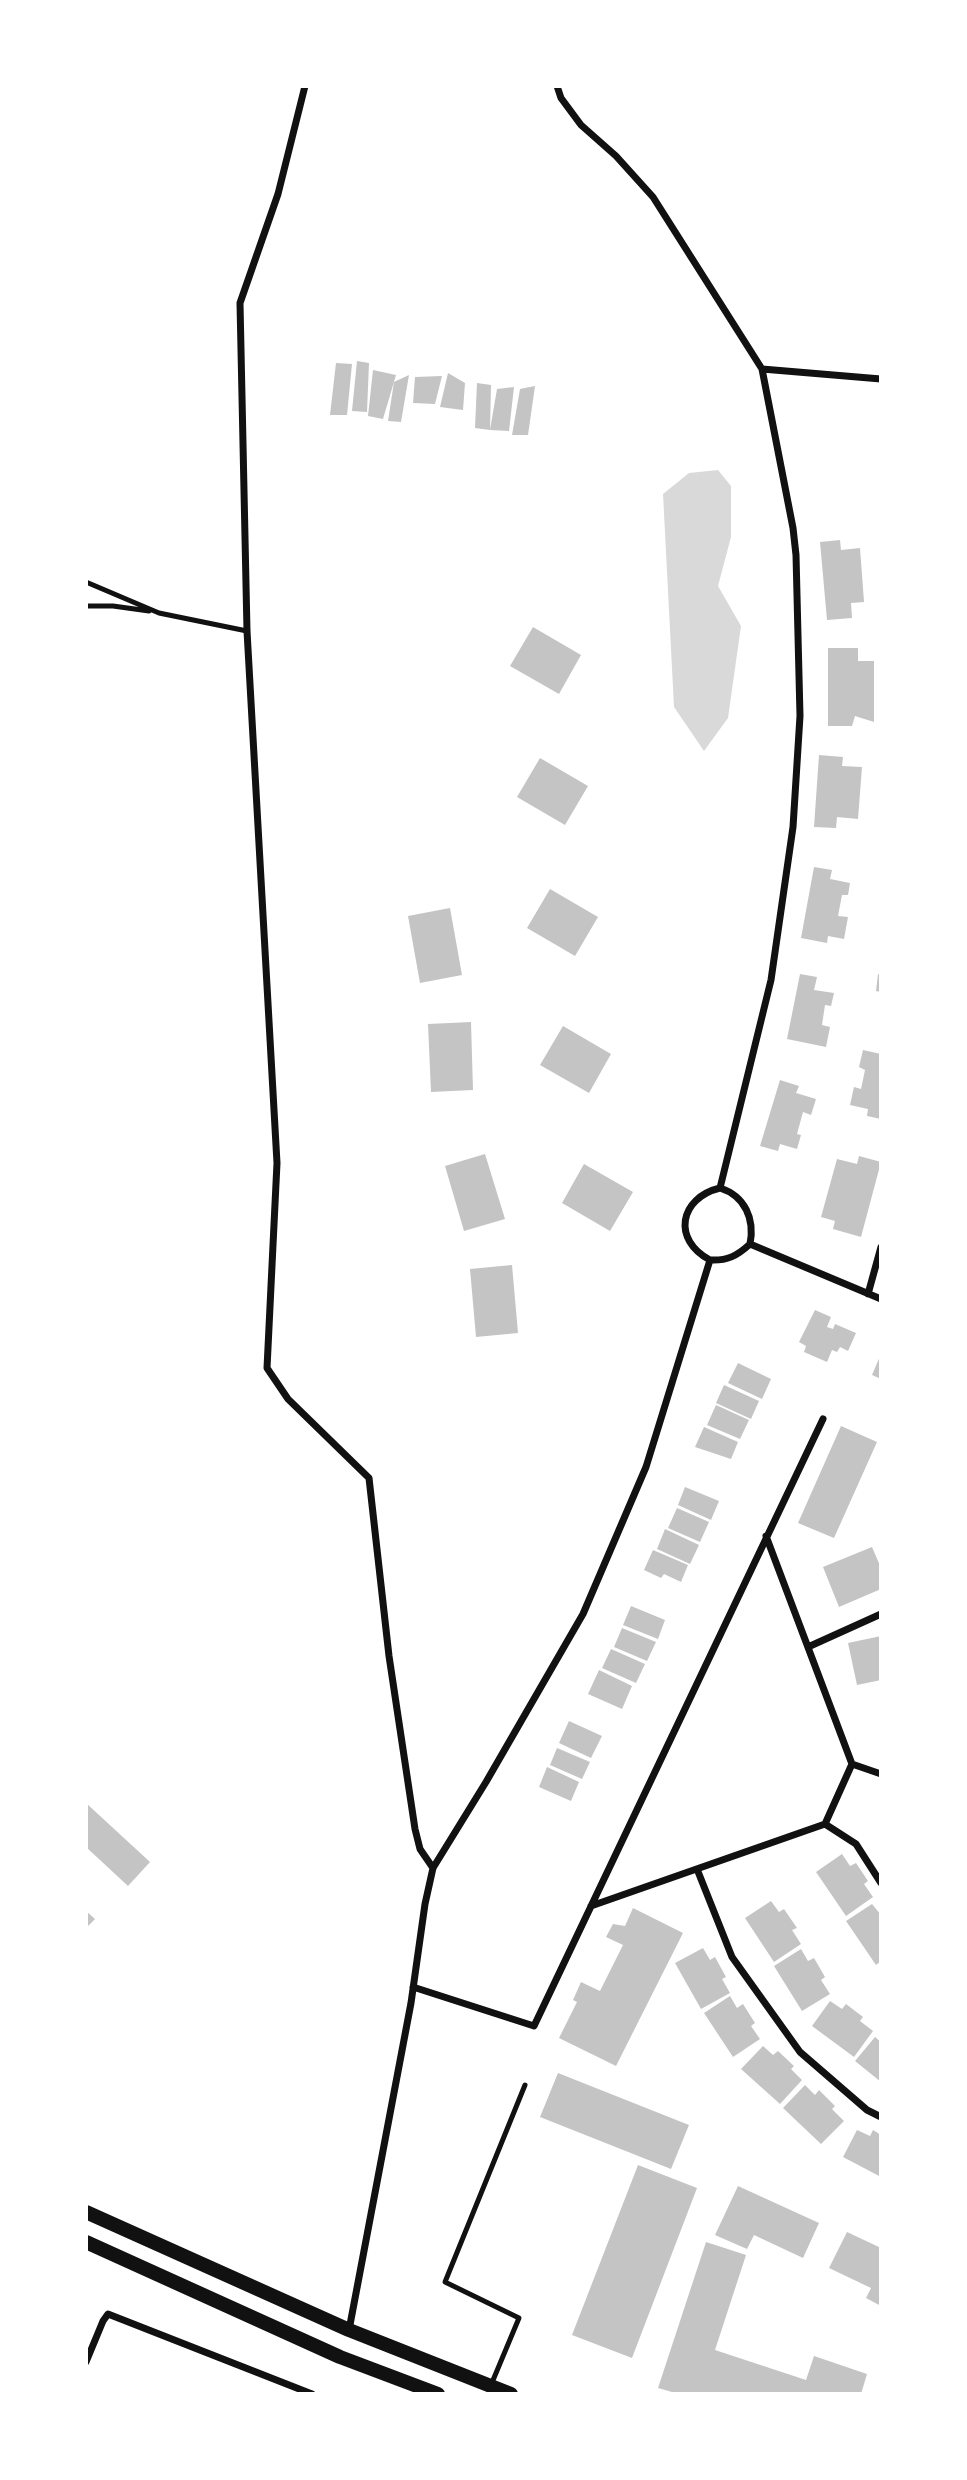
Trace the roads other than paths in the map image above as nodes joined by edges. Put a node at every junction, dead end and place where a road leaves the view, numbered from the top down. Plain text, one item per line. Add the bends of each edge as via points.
1 (305, 86) edge
2 (557, 86) edge
3 (762, 369) junction
4 (881, 379) edge
5 (86, 582) edge
6 (86, 606) edge
7 (159, 613) junction
8 (247, 631) junction
9 (720, 1188) junction
10 (750, 1244) junction
11 (881, 1247) edge
12 (710, 1260) junction
13 (868, 1294) junction
14 (881, 1299) edge
15 (823, 1419) dead end
16 (766, 1536) junction
17 (881, 1614) edge
18 (808, 1647) junction
19 (852, 1765) junction
20 (881, 1774) edge
21 (825, 1824) junction
22 (433, 1868) junction
23 (697, 1869) junction
24 (881, 1882) edge
25 (592, 1906) junction
26 (414, 1987) junction
27 (526, 2085) dead end
28 (881, 2117) edge
29 (86, 2212) edge
30 (86, 2242) edge
31 (349, 2330) junction
32 (86, 2362) edge
33 (491, 2385) junction
34 (312, 2394) edge
35 (438, 2394) edge
36 (511, 2394) edge

1 - 8 street via 278,194 240,303
2 - 3 street via 581,125 653,197
3 - 4 street
3 - 9 street via 796,555 800,716 793,827 771,980
5 - 7 lane
6 - 7 lane
7 - 8 lane
8 - 22 street via 277,1163 267,1368 288,1399 369,1478 415,1829 420,1849
9 - 10 street via 747,1209 753,1232
9 - 12 street via 701,1195 689,1207 685,1222 692,1246
10 - 12 street via 733,1258
10 - 13 street
11 - 13 street
12 - 22 street via 646,1467 583,1614
13 - 14 street
15 - 16 street
16 - 18 street
16 - 25 street
17 - 18 street
18 - 19 street
19 - 20 street
19 - 21 street
21 - 23 street
21 - 24 street via 856,1844
22 - 26 street
23 - 25 street
23 - 28 street via 733,1957 800,2052
25 - 26 street via 534,2026
26 - 31 street
27 - 33 lane via 445,2282 519,2318
29 - 31 main road
30 - 35 main road via 340,2357
31 - 33 main road
32 - 34 street via 108,2314
33 - 36 main road

